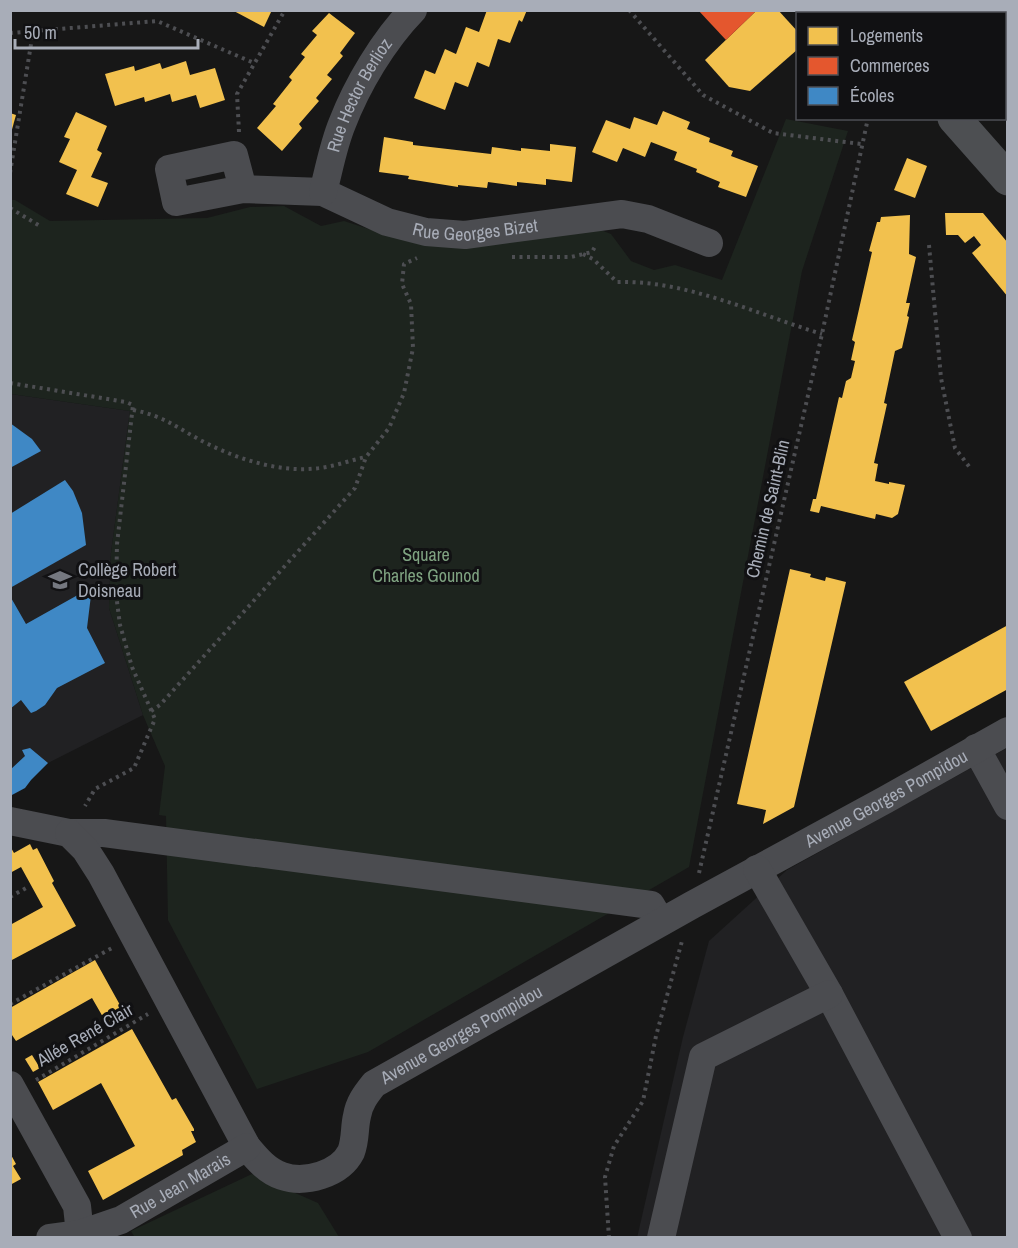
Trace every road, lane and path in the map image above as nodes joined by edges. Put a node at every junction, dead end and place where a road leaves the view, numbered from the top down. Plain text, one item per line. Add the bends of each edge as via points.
1 (285, 10) edge
2 (629, 10) edge
3 (408, 12) edge
4 (33, 32) junction
5 (10, 33) edge
6 (254, 63) junction
7 (867, 120) edge
8 (956, 120) edge
9 (861, 144) junction
10 (234, 155) junction
11 (10, 172) edge
12 (1008, 179) edge
13 (243, 189) junction
14 (322, 192) junction
15 (10, 208) edge
16 (609, 215) junction
17 (40, 226) dead end
18 (709, 243) dead end
19 (929, 245) dead end
20 (582, 254) junction
21 (511, 257) dead end
22 (427, 258) dead end
23 (822, 334) junction
24 (10, 383) edge
25 (133, 410) junction
26 (366, 457) junction
27 (970, 469) dead end
28 (151, 711) junction
29 (1008, 731) edge
30 (976, 748) junction
31 (1008, 806) edge
32 (10, 821) edge
33 (69, 833) junction
34 (757, 869) junction
35 (27, 888) dead end
36 (10, 897) edge
37 (692, 905) junction
38 (661, 922) junction
39 (134, 936) junction
40 (829, 994) junction
41 (170, 1002) junction
42 (10, 1004) edge
43 (12, 1089) edge
44 (248, 1147) junction
45 (80, 1234) junction
46 (50, 1238) edge
47 (609, 1238) edge
48 (661, 1238) edge
49 (958, 1238) edge

1 - 6 path
2 - 9 path via 703,95 773,133
3 - 14 street, Rue Hector Berlioz via 390,35 341,126
4 - 5 path
4 - 6 path via 157,21
4 - 11 path
6 - 10 path via 237,94 239,140
7 - 9 path, Chemin de Saint-Blin
8 - 12 main road
9 - 23 path, Chemin de Saint-Blin
10 - 13 street
10 - 13 street, Rue Georges Bizet via 169,169 176,202
13 - 14 street, Rue Georges Bizet
14 - 16 street, Rue Georges Bizet via 387,222 426,232 465,235
15 - 17 path
16 - 18 street, Rue Georges Bizet via 648,219
16 - 20 path via 592,252
19 - 27 path via 941,378 955,448
20 - 21 path
20 - 23 path via 617,282 639,281 709,296
22 - 26 path via 415,258 404,264 402,284 411,304 413,348 404,393 389,428
23 - 37 path, Chemin de Saint-Blin
24 - 25 path via 126,402 133,405
25 - 26 path via 177,425 207,444 246,460 284,469 321,468
25 - 28 path via 117,544 116,594 132,667
26 - 28 path via 355,489 336,512
28 - 33 path via 154,719 134,768 95,789
29 - 30 street, Avenue Georges Pompidou
30 - 31 street
30 - 34 street, Avenue Georges Pompidou
32 - 33 street
33 - 38 street via 104,833 651,905
33 - 39 street, Avenue Georges Pompidou via 86,849
34 - 37 street, Avenue Georges Pompidou
34 - 40 street
35 - 36 path
37 - 38 street, Avenue Georges Pompidou
37 - 47 path, Chemin de Saint-Blin via 642,1101 614,1146 605,1177
38 - 44 street, Avenue Georges Pompidou via 374,1084 361,1101 350,1154 333,1170 312,1179 283,1177 264,1166
39 - 41 street, Avenue Georges Pompidou
39 - 42 path
40 - 48 street via 704,1057
40 - 49 street
41 - 43 path, Allée René Clair
41 - 44 street, Avenue Georges Pompidou
43 - 45 street via 76,1206
44 - 45 street, Rue Jean Marais via 121,1220
45 - 46 street, Rue Jean Marais

